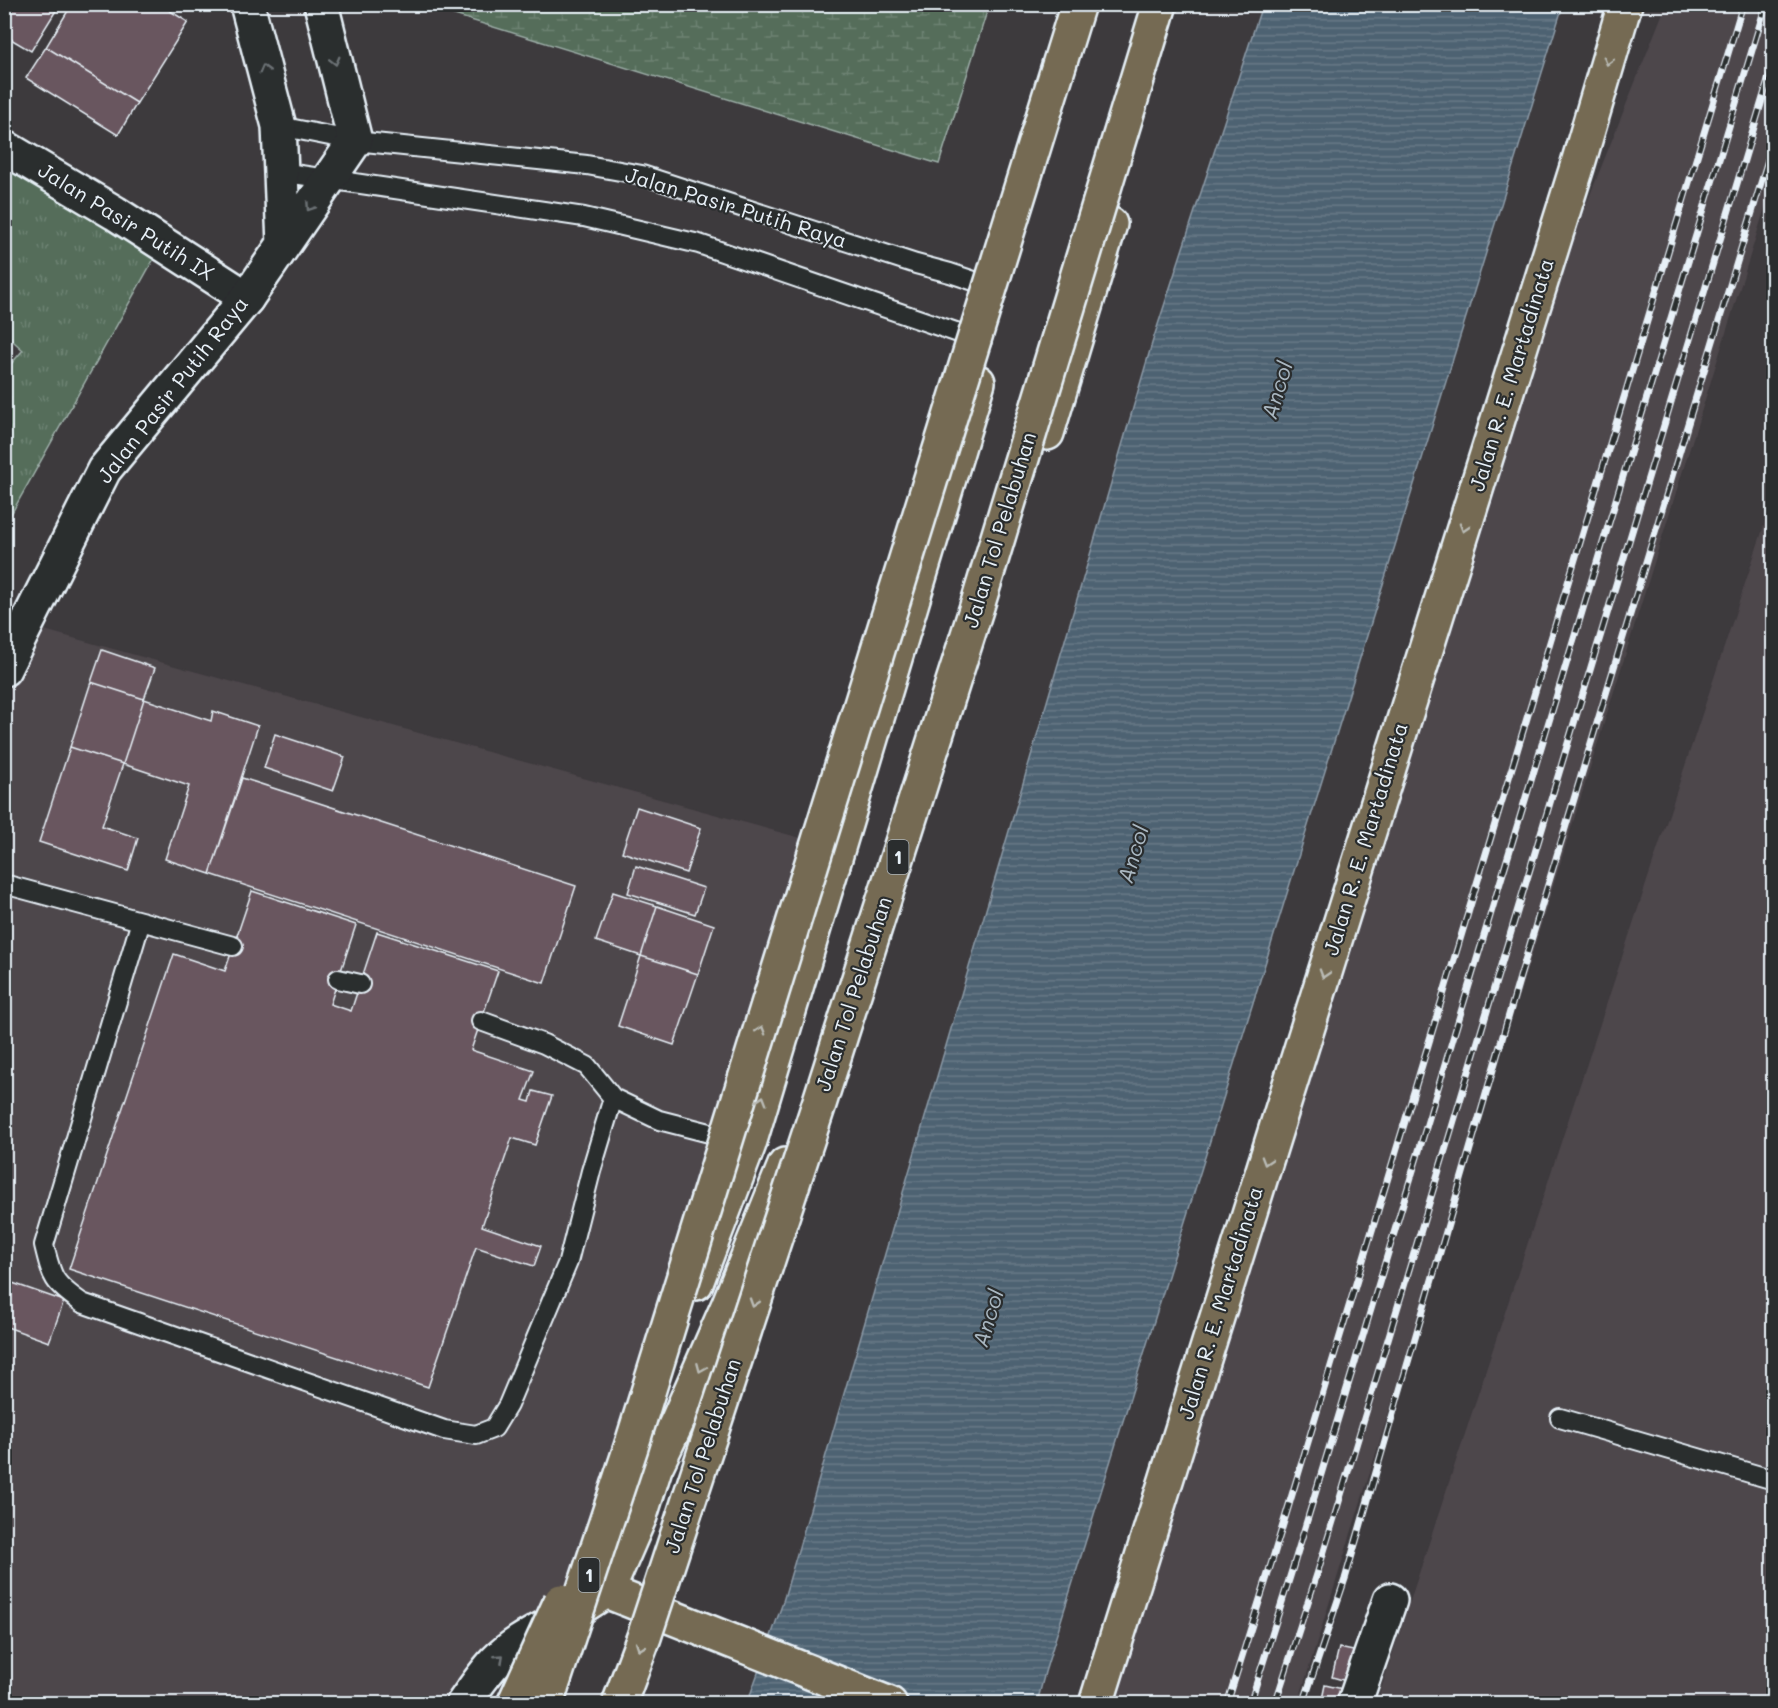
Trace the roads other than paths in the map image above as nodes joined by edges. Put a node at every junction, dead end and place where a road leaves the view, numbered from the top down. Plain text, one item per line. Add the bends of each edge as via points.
1 (247, 4) edge
2 (321, 4) edge
3 (1078, 4) edge
4 (1093, 4) edge
5 (1160, 4) edge
6 (1175, 4) edge
7 (1625, 4) edge
8 (279, 126) junction
9 (355, 141) junction
10 (4, 147) edge
11 (280, 172) junction
12 (330, 178) junction
13 (284, 244) junction
14 (1005, 291) junction
15 (247, 298) junction
16 (989, 343) junction
17 (4, 669) edge
18 (4, 884) edge
19 (141, 921) junction
20 (233, 946) dead end
21 (338, 979) dead end
22 (360, 984) dead end
23 (481, 1021) dead end
24 (613, 1098) junction
25 (749, 1144) junction
26 (1560, 1418) dead end
27 (631, 1447) junction
28 (1773, 1480) edge
29 (624, 1515) junction
30 (606, 1591) junction
31 (1390, 1600) dead end
32 (578, 1609) junction
33 (1106, 1672) junction
34 (463, 1704) edge
35 (514, 1704) edge
36 (532, 1704) edge
37 (546, 1704) edge
38 (619, 1704) edge
39 (890, 1704) edge
40 (1083, 1704) edge
41 (1096, 1704) edge
42 (1354, 1704) edge

8 -> 1 street
2 -> 9 street
27 -> 3 highway, 1, bridge
4 - 14 highway
5 -> 38 highway, Jalan Tol Pelabuhan / 1, bridge via 980,600 835,1056
6 -> 29 highway via 977,662 815,1090 728,1306 655,1468
7 -> 33 highway, Jalan R. E. Martadinata
8 - 9 lane, Jalan Pasir Putih Raya
8 - 11 street
9 - 12 street, Jalan Pasir Putih Raya
9 - 14 lane, Jalan Pasir Putih Raya via 587,165 642,175
10 - 15 street, Jalan Pasir Putih IX
11 - 12 lane
11 - 13 street
12 -> 13 street, Jalan Pasir Putih Raya
12 - 16 lane via 584,217 699,244
13 - 15 street, Jalan Pasir Putih Raya
14 - 16 highway
15 - 17 street, Jalan Pasir Putih Raya via 104,470
25 -> 16 highway
18 - 19 lane
19 - 20 lane
19 - 24 lane via 44,1245 50,1271 60,1288 82,1303 444,1430 476,1435 494,1428 508,1405 567,1262
21 - 22 lane
23 - 24 lane via 544,1044 587,1066
24 - 25 lane via 659,1120
25 - 29 highway
26 - 28 lane
27 - 35 highway, bridge
27 - 37 highway, 1, bridge
29 - 30 highway via 630,1543
29 - 32 highway
30 - 32 highway, 1
30 - 39 highway, 1
31 - 42 street
34 -> 32 street via 504,1653
32 - 36 highway, 1
33 - 40 highway, Jalan R. E. Martadinata
33 - 41 highway, Jalan R. E. Martadinata

